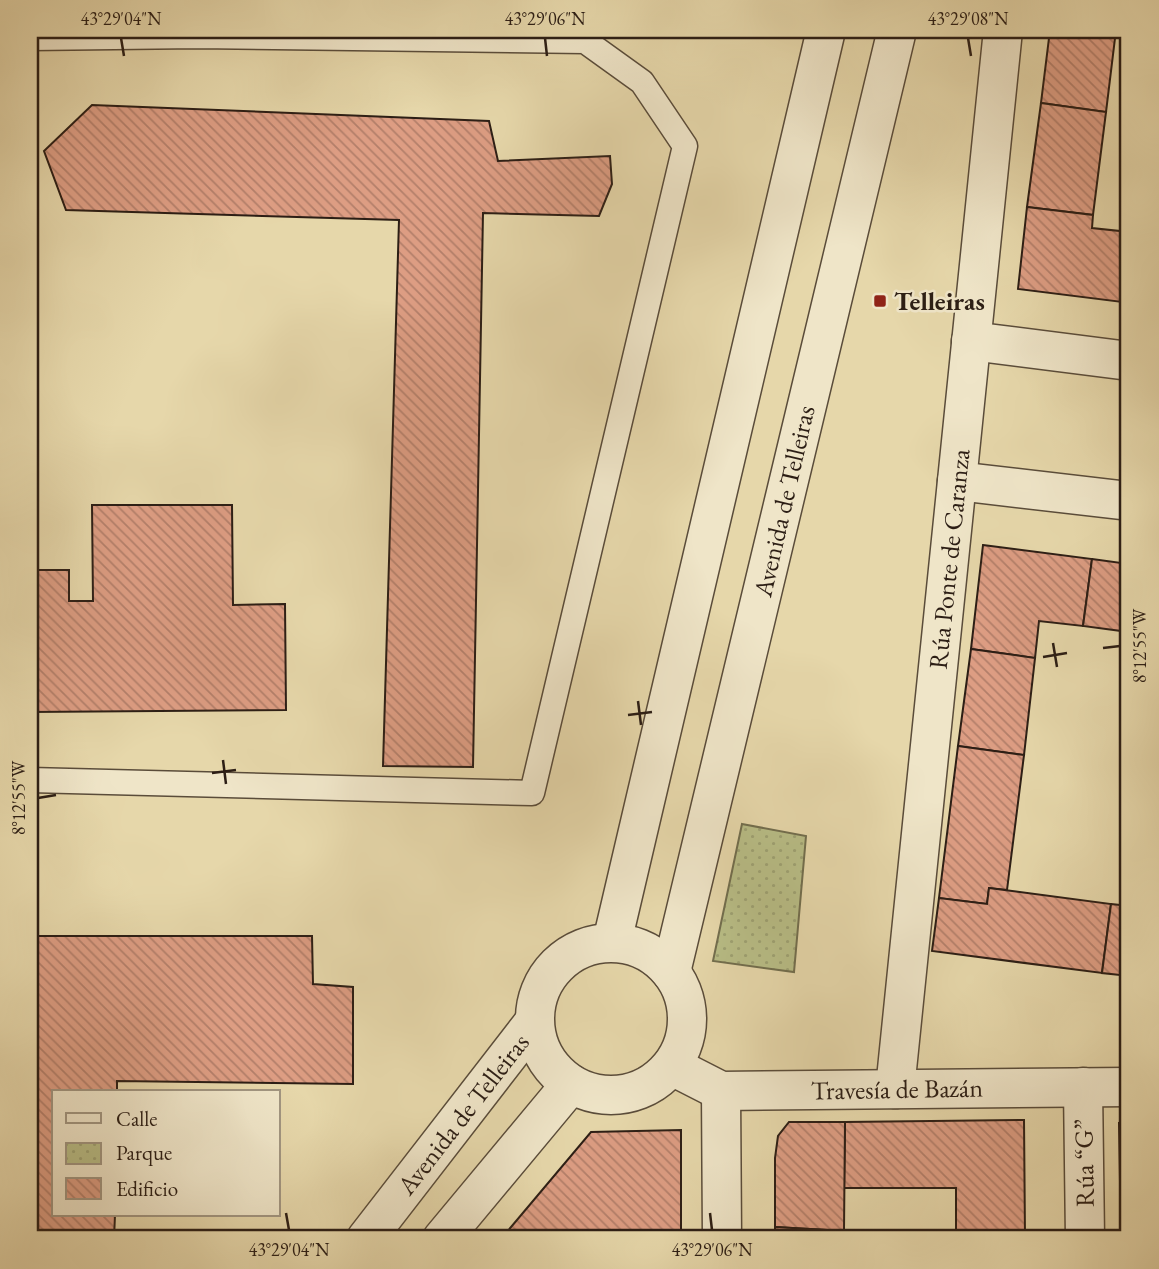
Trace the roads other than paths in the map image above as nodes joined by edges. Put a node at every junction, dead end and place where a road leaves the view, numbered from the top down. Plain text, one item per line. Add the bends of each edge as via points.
1 (826, 30) edge
2 (897, 30) edge
3 (1003, 30) edge
4 (199, 33) edge
5 (30, 38) edge
6 (971, 341) junction
7 (1129, 361) edge
8 (957, 481) junction
9 (1129, 501) edge
10 (30, 780) edge
11 (612, 942) junction
12 (671, 972) junction
13 (534, 1022) junction
14 (672, 1066) junction
15 (570, 1084) junction
16 (1083, 1087) junction
17 (1129, 1087) edge
18 (895, 1089) junction
19 (721, 1091) junction
20 (366, 1239) edge
21 (442, 1239) edge
22 (722, 1239) edge
23 (1085, 1239) edge

1 - 11 street
2 - 12 street, Avenida de Telleiras
3 - 6 street, Rúa Ponte de Caranza
4 - 5 lane
4 - 10 lane via 585,41 642,82 685,146 532,793
6 - 7 street
6 - 8 street, Rúa Ponte de Caranza
8 - 9 street
8 - 18 street, Rúa Ponte de Caranza
11 - 12 street via 656,956
11 - 13 street via 588,945 566,957 548,975 537,997
12 - 14 street via 683,992 687,1017 684,1043
13 - 15 street via 539,1046 552,1068
13 - 20 street, Avenida de Telleiras
14 - 15 street via 636,1091 592,1093
14 - 19 street, Travesía de Bazán
15 - 21 street
16 - 17 street, Travesía de Bazán
16 - 18 street, Travesía de Bazán
16 - 23 street, Rúa “G”
18 - 19 street, Travesía de Bazán
19 - 22 street

